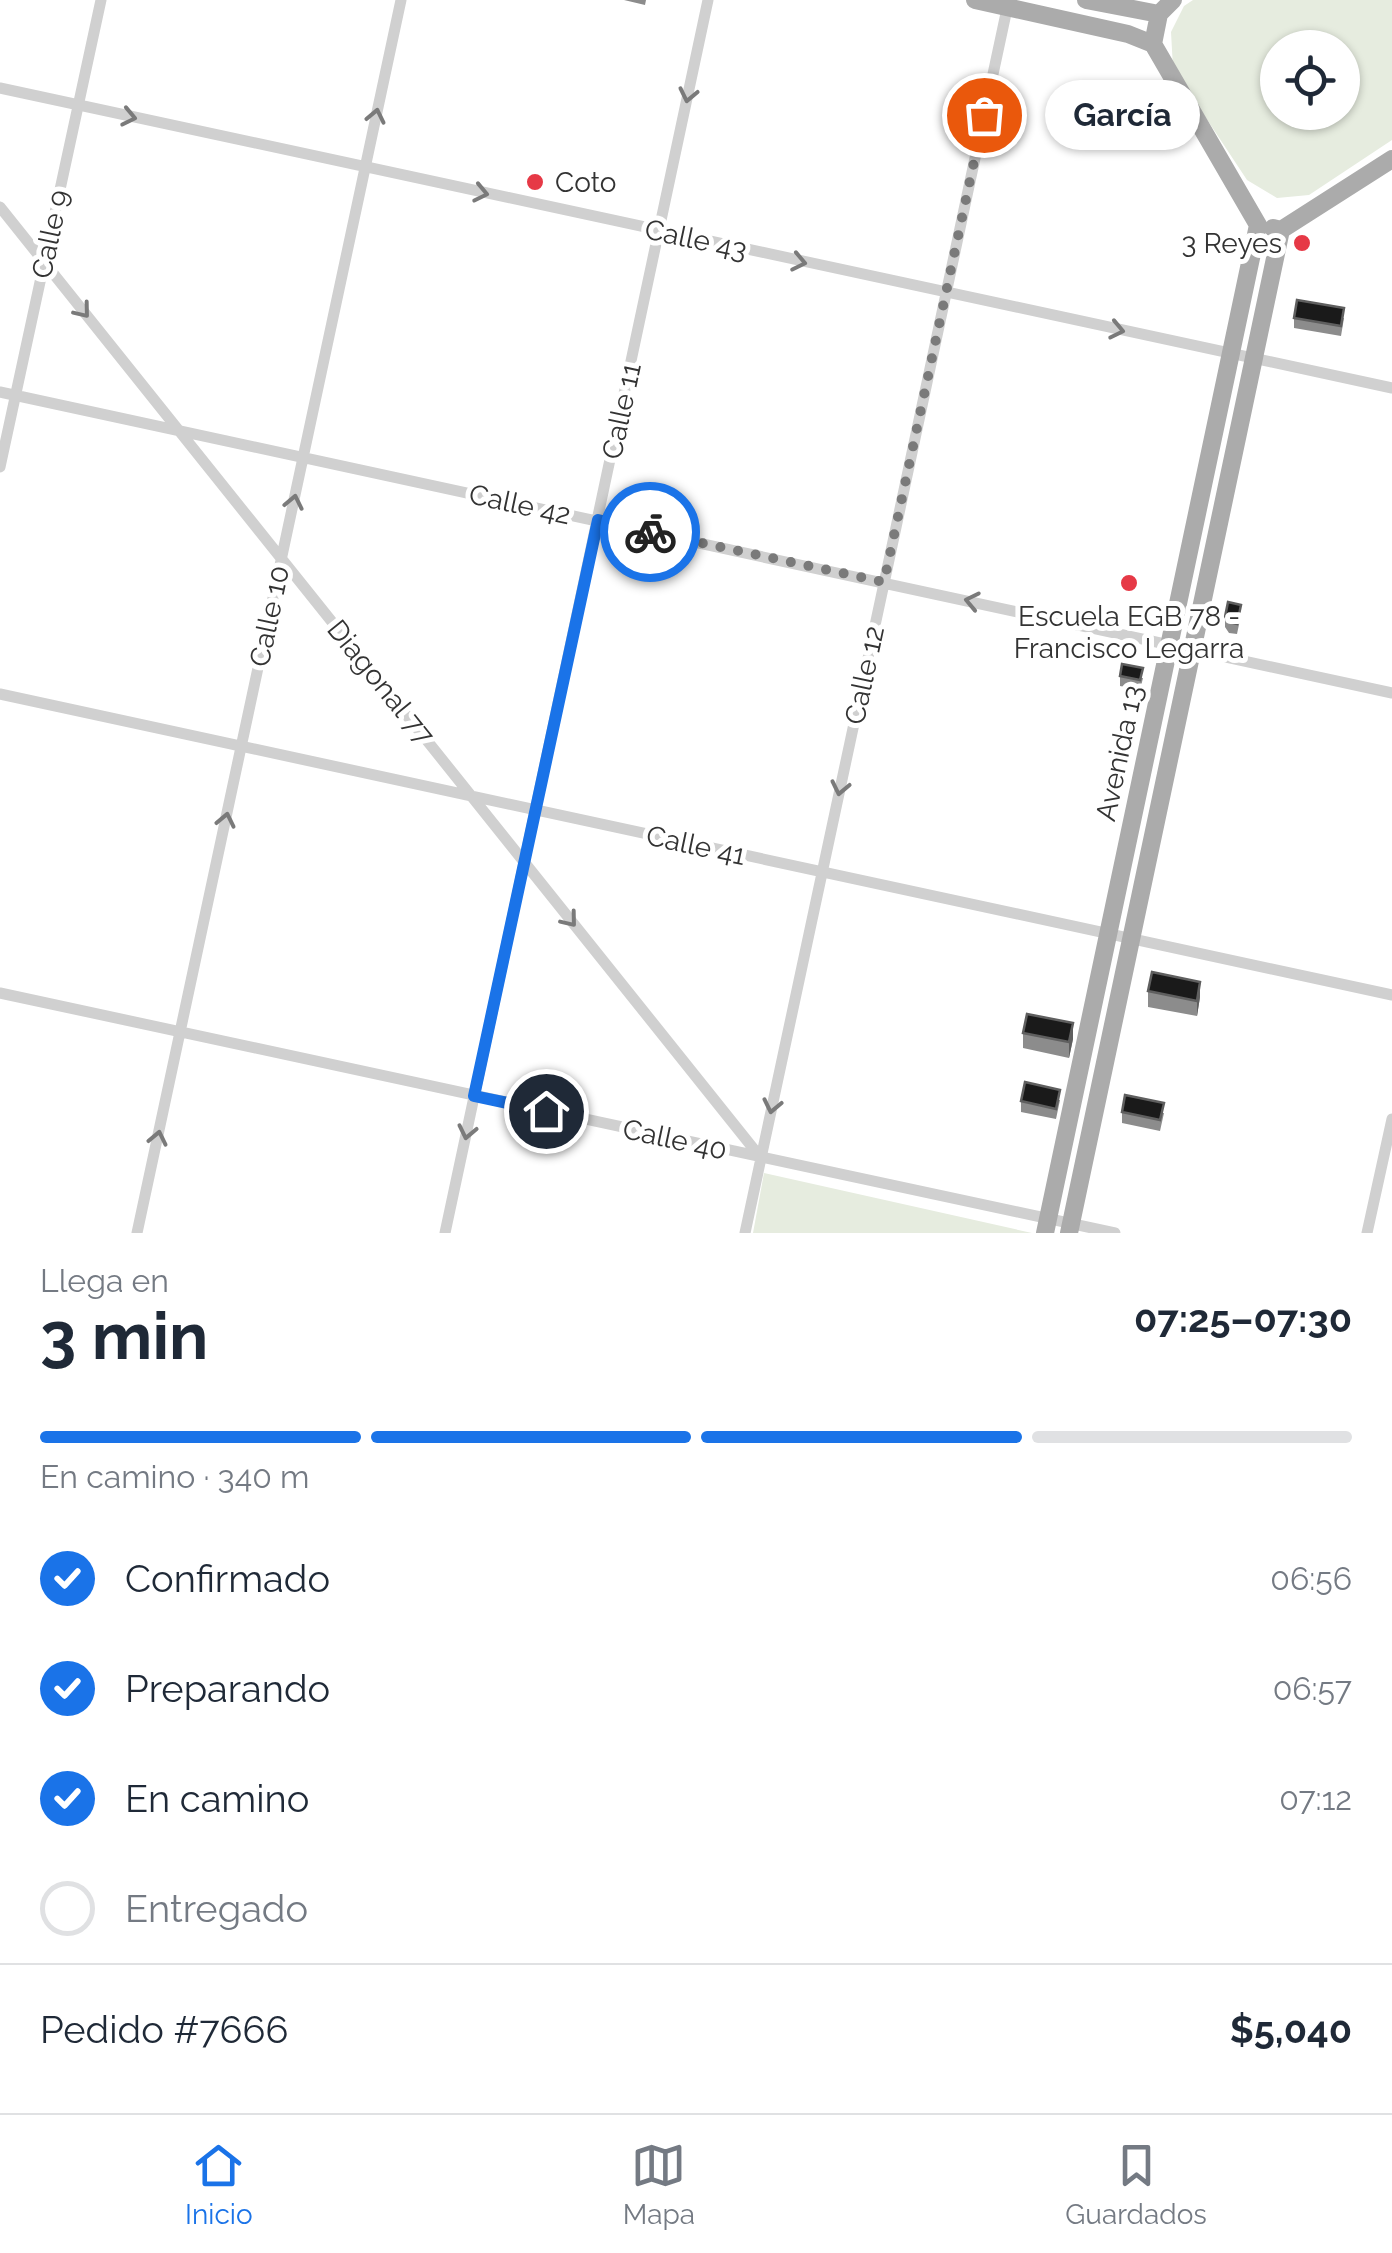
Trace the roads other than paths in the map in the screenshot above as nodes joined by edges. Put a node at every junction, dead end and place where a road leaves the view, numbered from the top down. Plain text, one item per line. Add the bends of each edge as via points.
1 (101, 0) edge
2 (401, 0) edge
3 (708, 0) edge
4 (975, 0) edge
5 (1086, 0) edge
6 (1173, 0) edge
7 (1008, 4) edge
8 (1159, 14) junction
9 (1152, 44) junction
10 (0, 88) edge
11 (77, 106) junction
12 (1392, 159) edge
13 (365, 168) junction
14 (0, 207) edge
15 (1258, 225) junction
16 (1281, 230) junction
17 (659, 232) junction
18 (44, 263) junction
19 (946, 294) junction
20 (1230, 355) junction
21 (1254, 358) junction
22 (1392, 388) edge
23 (0, 392) edge
24 (16, 395) junction
25 (177, 428) junction
26 (303, 457) junction
27 (0, 467) edge
28 (598, 520) junction
29 (282, 558) junction
30 (884, 582) junction
31 (1170, 644) junction
32 (1192, 650) junction
33 (1392, 692) edge
34 (0, 694) edge
35 (242, 746) junction
36 (471, 795) junction
37 (536, 810) junction
38 (524, 862) junction
39 (822, 872) junction
40 (1108, 934) junction
41 (1131, 939) junction
42 (0, 993) edge
43 (1392, 995) edge
44 (180, 1032) junction
45 (474, 1096) junction
46 (1392, 1119) edge
47 (761, 1158) junction
48 (1047, 1226) edge
49 (1070, 1228) edge
50 (137, 1233) edge
51 (445, 1233) edge
52 (745, 1233) edge
53 (1115, 1233) edge
54 (1367, 1233) edge

1 - 11 street, Calle 9
13 -> 2 street, Calle 10
3 -> 17 street, Calle 11
4 - 7 main road
5 - 8 main road
6 - 8 main road
7 - 9 main road
7 - 19 street, Calle 12
8 - 9 main road
9 - 15 main road
10 - 11 street, Calle 43
11 -> 13 street, Calle 43
11 - 18 street, Calle 9
12 - 16 main road
13 -> 17 street, Calle 43
13 - 26 street, Calle 10
14 - 18 street, Diagonal 77
15 - 16 main road
15 - 20 main road, Avenida 13
16 - 21 main road, Avenida 13
17 -> 19 street, Calle 43
17 - 28 street, Calle 11
18 - 24 street, Calle 9
18 -> 25 street, Diagonal 77
19 -> 20 street, Calle 43
19 - 30 street, Calle 12
20 - 21 street, Calle 43
20 - 31 main road, Avenida 13
21 - 22 street, Calle 43
21 - 32 main road, Avenida 13
23 - 24 street, Calle 42
24 - 25 street, Calle 42
24 - 27 street, Calle 9
25 - 26 street, Calle 42
25 - 29 street, Diagonal 77
26 - 28 street, Calle 42
29 -> 26 street, Calle 10
28 - 30 street, Calle 42
28 - 37 street, Calle 11
29 - 35 street, Calle 10
29 - 36 street, Diagonal 77
31 -> 30 street, Calle 42
30 -> 39 street, Calle 12
31 - 32 street, Calle 42
31 - 40 main road, Avenida 13
32 - 33 street, Calle 42
32 - 41 main road, Avenida 13
34 - 35 street, Calle 41
35 - 36 street, Calle 41
44 -> 35 street, Calle 10
36 - 37 street, Calle 41
36 - 38 street, Diagonal 77
37 - 38 street, Calle 11
37 - 39 street, Calle 41
38 - 45 street, Calle 11
38 -> 47 street, Diagonal 77
39 - 40 street, Calle 41
39 -> 47 street, Calle 12
40 - 41 street, Calle 41
40 - 48 main road, Avenida 13
41 - 43 street, Calle 41
41 - 49 main road, Avenida 13
42 - 44 street, Calle 40
44 - 45 street, Calle 40
50 -> 44 street, Calle 10
45 - 47 street, Calle 40
45 -> 51 street, Calle 11
46 - 54 street
47 - 48 street, Calle 40
47 - 52 street, Calle 12
48 - 49 street, Calle 40
49 - 53 street, Calle 40

